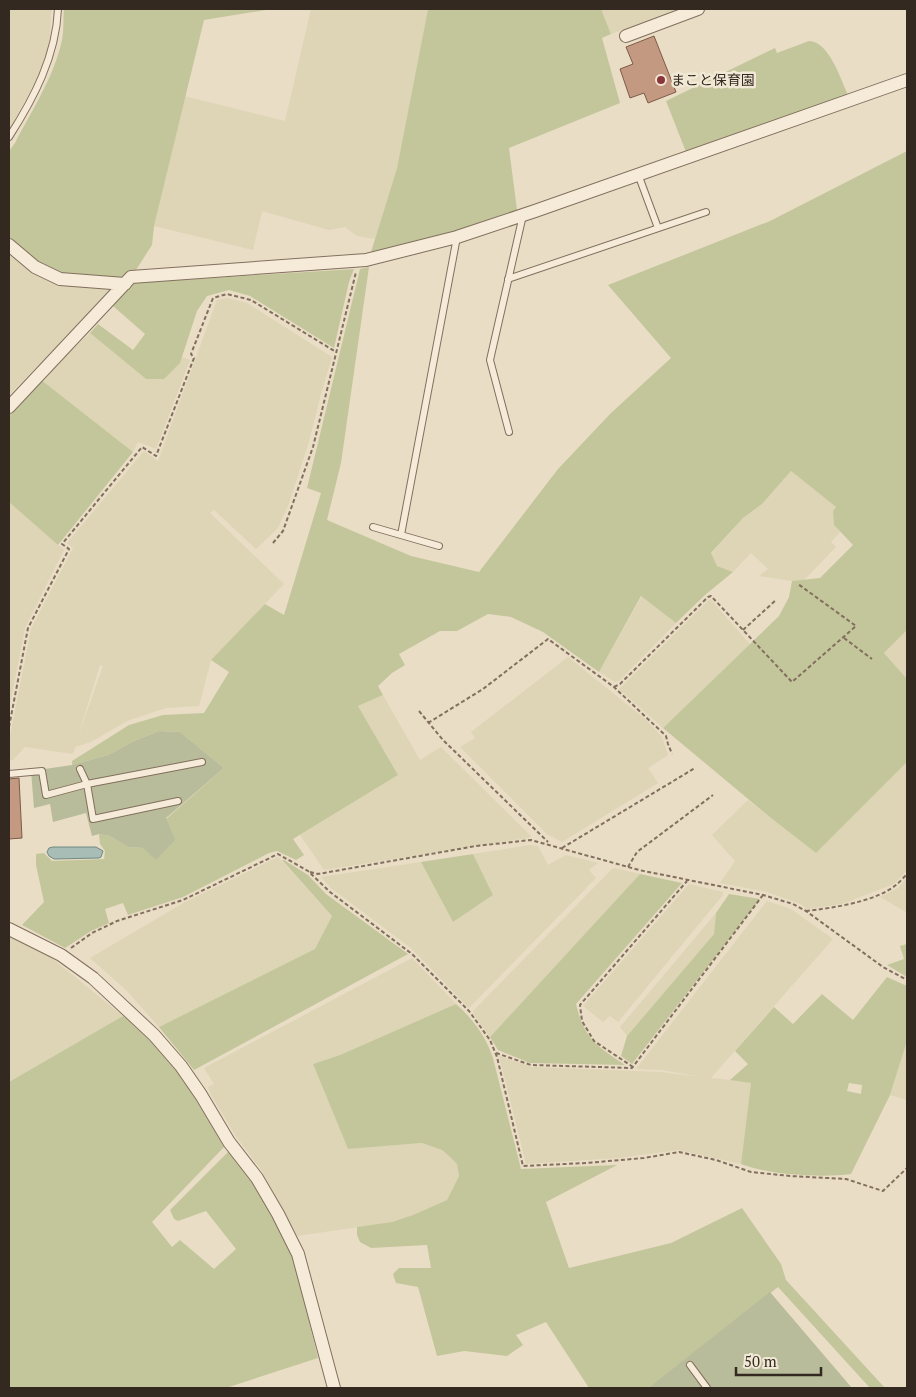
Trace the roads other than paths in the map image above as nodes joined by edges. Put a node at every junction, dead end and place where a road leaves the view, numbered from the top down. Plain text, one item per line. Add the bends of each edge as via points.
1 (58, 9) edge
2 (698, 9) edge
3 (626, 36) dead end
4 (907, 80) edge
5 (9, 137) edge
6 (638, 174) junction
7 (706, 212) dead end
8 (523, 215) junction
9 (658, 228) junction
10 (457, 237) junction
11 (9, 245) edge
12 (508, 279) junction
13 (125, 284) junction
14 (9, 407) edge
15 (508, 432) dead end
16 (373, 527) dead end
17 (401, 535) junction
18 (439, 546) dead end
19 (202, 762) dead end
20 (80, 769) dead end
21 (9, 774) edge
22 (87, 784) junction
23 (178, 802) dead end
24 (9, 929) edge
25 (690, 1365) dead end
26 (334, 1388) edge
27 (707, 1388) edge

1 - 5 lane via 51,54 36,90
2 - 3 street
4 - 6 street
6 - 8 street
6 - 9 lane
7 - 9 lane
8 - 10 street
8 - 12 lane
9 - 12 lane
10 - 13 street via 359,260 138,276 131,277
10 - 17 lane
11 - 13 street via 35,267 60,279
12 - 15 lane via 490,360
13 - 14 street
16 - 17 lane
17 - 18 lane
19 - 22 lane
20 - 22 lane
21 - 22 lane via 42,772 46,795
22 - 23 lane via 94,819
24 - 26 street via 61,955 93,978 154,1035 181,1066 229,1142 257,1178 298,1254
25 - 27 lane

